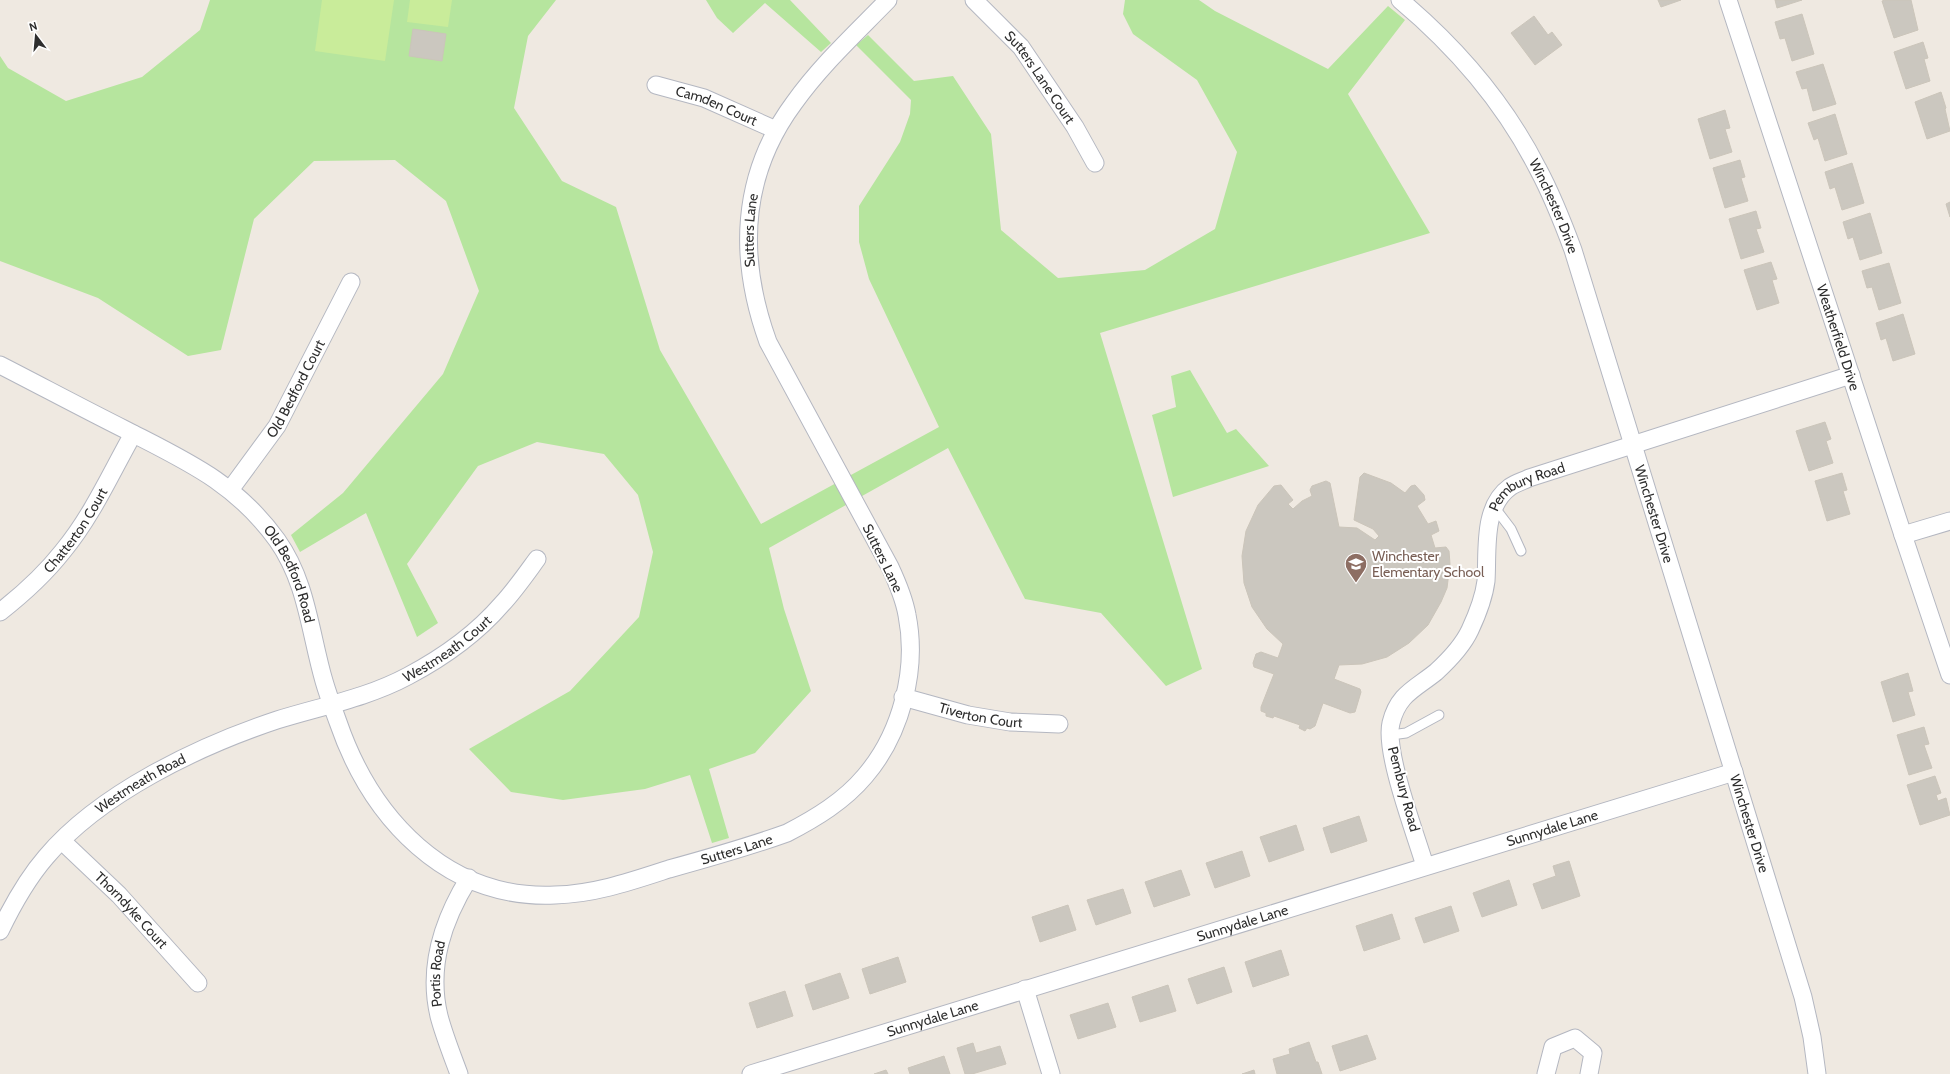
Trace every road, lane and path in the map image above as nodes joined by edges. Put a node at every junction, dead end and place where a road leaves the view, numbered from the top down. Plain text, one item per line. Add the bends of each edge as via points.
1 (888, 0) edge
2 (974, 0) edge
3 (1400, 0) edge
4 (1728, 0) edge
5 (656, 85) dead end
6 (776, 130) junction
7 (1095, 163) dead end
8 (351, 282) dead end
9 (0, 365) edge
10 (1851, 375) junction
11 (133, 434) junction
12 (1634, 445) junction
13 (230, 490) junction
14 (1495, 508) junction
15 (1950, 521) edge
16 (1903, 535) junction
17 (1521, 551) dead end
18 (537, 559) dead end
19 (0, 612) edge
20 (1950, 674) edge
21 (903, 698) junction
22 (332, 705) junction
23 (1439, 715) dead end
24 (1059, 724) dead end
25 (1391, 735) junction
26 (1734, 772) junction
27 (62, 840) junction
28 (1425, 866) junction
29 (469, 878) junction
30 (0, 931) edge
31 (198, 983) dead end
32 (1025, 990) junction
33 (459, 1074) edge
34 (751, 1074) edge
35 (1051, 1074) edge
36 (1546, 1074) edge
37 (1589, 1074) edge
38 (1817, 1074) edge

1 - 6 street, Sutters Lane via 810,82
2 - 7 street, Sutters Lane Court via 1021,47 1075,127
3 - 12 street, Winchester Drive via 1440,36 1475,74 1507,116 1538,168 1556,205 1573,250
4 - 10 street, Weatherfield Drive
5 - 6 street, Camden Court via 704,98
6 - 21 street, Sutters Lane via 760,165 750,209 749,257 754,297 768,342 900,588 910,644 909,672
8 - 13 street, Old Bedford Court via 277,426
9 - 11 street, Old Bedford Road
10 - 12 street, Pembury Road
10 - 16 street, Weatherfield Drive
11 - 13 street, Old Bedford Road via 191,463
11 - 19 street, Chatterton Court via 94,506 68,545 48,569
12 - 14 street, Pembury Road via 1529,478 1510,487
12 - 26 street, Winchester Drive
13 - 22 street, Old Bedford Road via 254,510 279,542 294,570 305,598
14 - 17 lane via 1511,529
14 - 25 street, Pembury Road via 1486,545 1486,582 1470,632 1454,654 1436,672 1404,694 1390,724
15 - 16 street
16 - 20 street, Weatherfield Drive
18 - 22 street, Westmeath Court via 502,605 453,648 408,676 355,699
21 - 24 street, Tiverton Court via 968,715 1010,722
21 - 29 street, Sutters Lane via 890,738 865,776 830,808 787,833 618,885 578,893 524,894 495,888
22 - 27 street, Westmeath Road via 252,729 190,756 116,797 90,815
22 - 29 street, Old Bedford Road via 356,767 388,816 425,854 448,869
23 - 25 lane via 1406,733
25 - 28 street, Pembury Road via 1391,753
26 - 28 street, Sunnydale Lane
26 - 38 street, Winchester Drive via 1803,997
27 - 30 street, Westmeath Road via 22,890
27 - 31 street, Thorndyke Court via 119,895
28 - 32 street, Sunnydale Lane
29 - 33 street, Portis Road via 446,921 435,971 439,1015
32 - 34 street, Sunnydale Lane
32 - 35 street
36 - 37 street via 1553,1047 1575,1038 1593,1053

